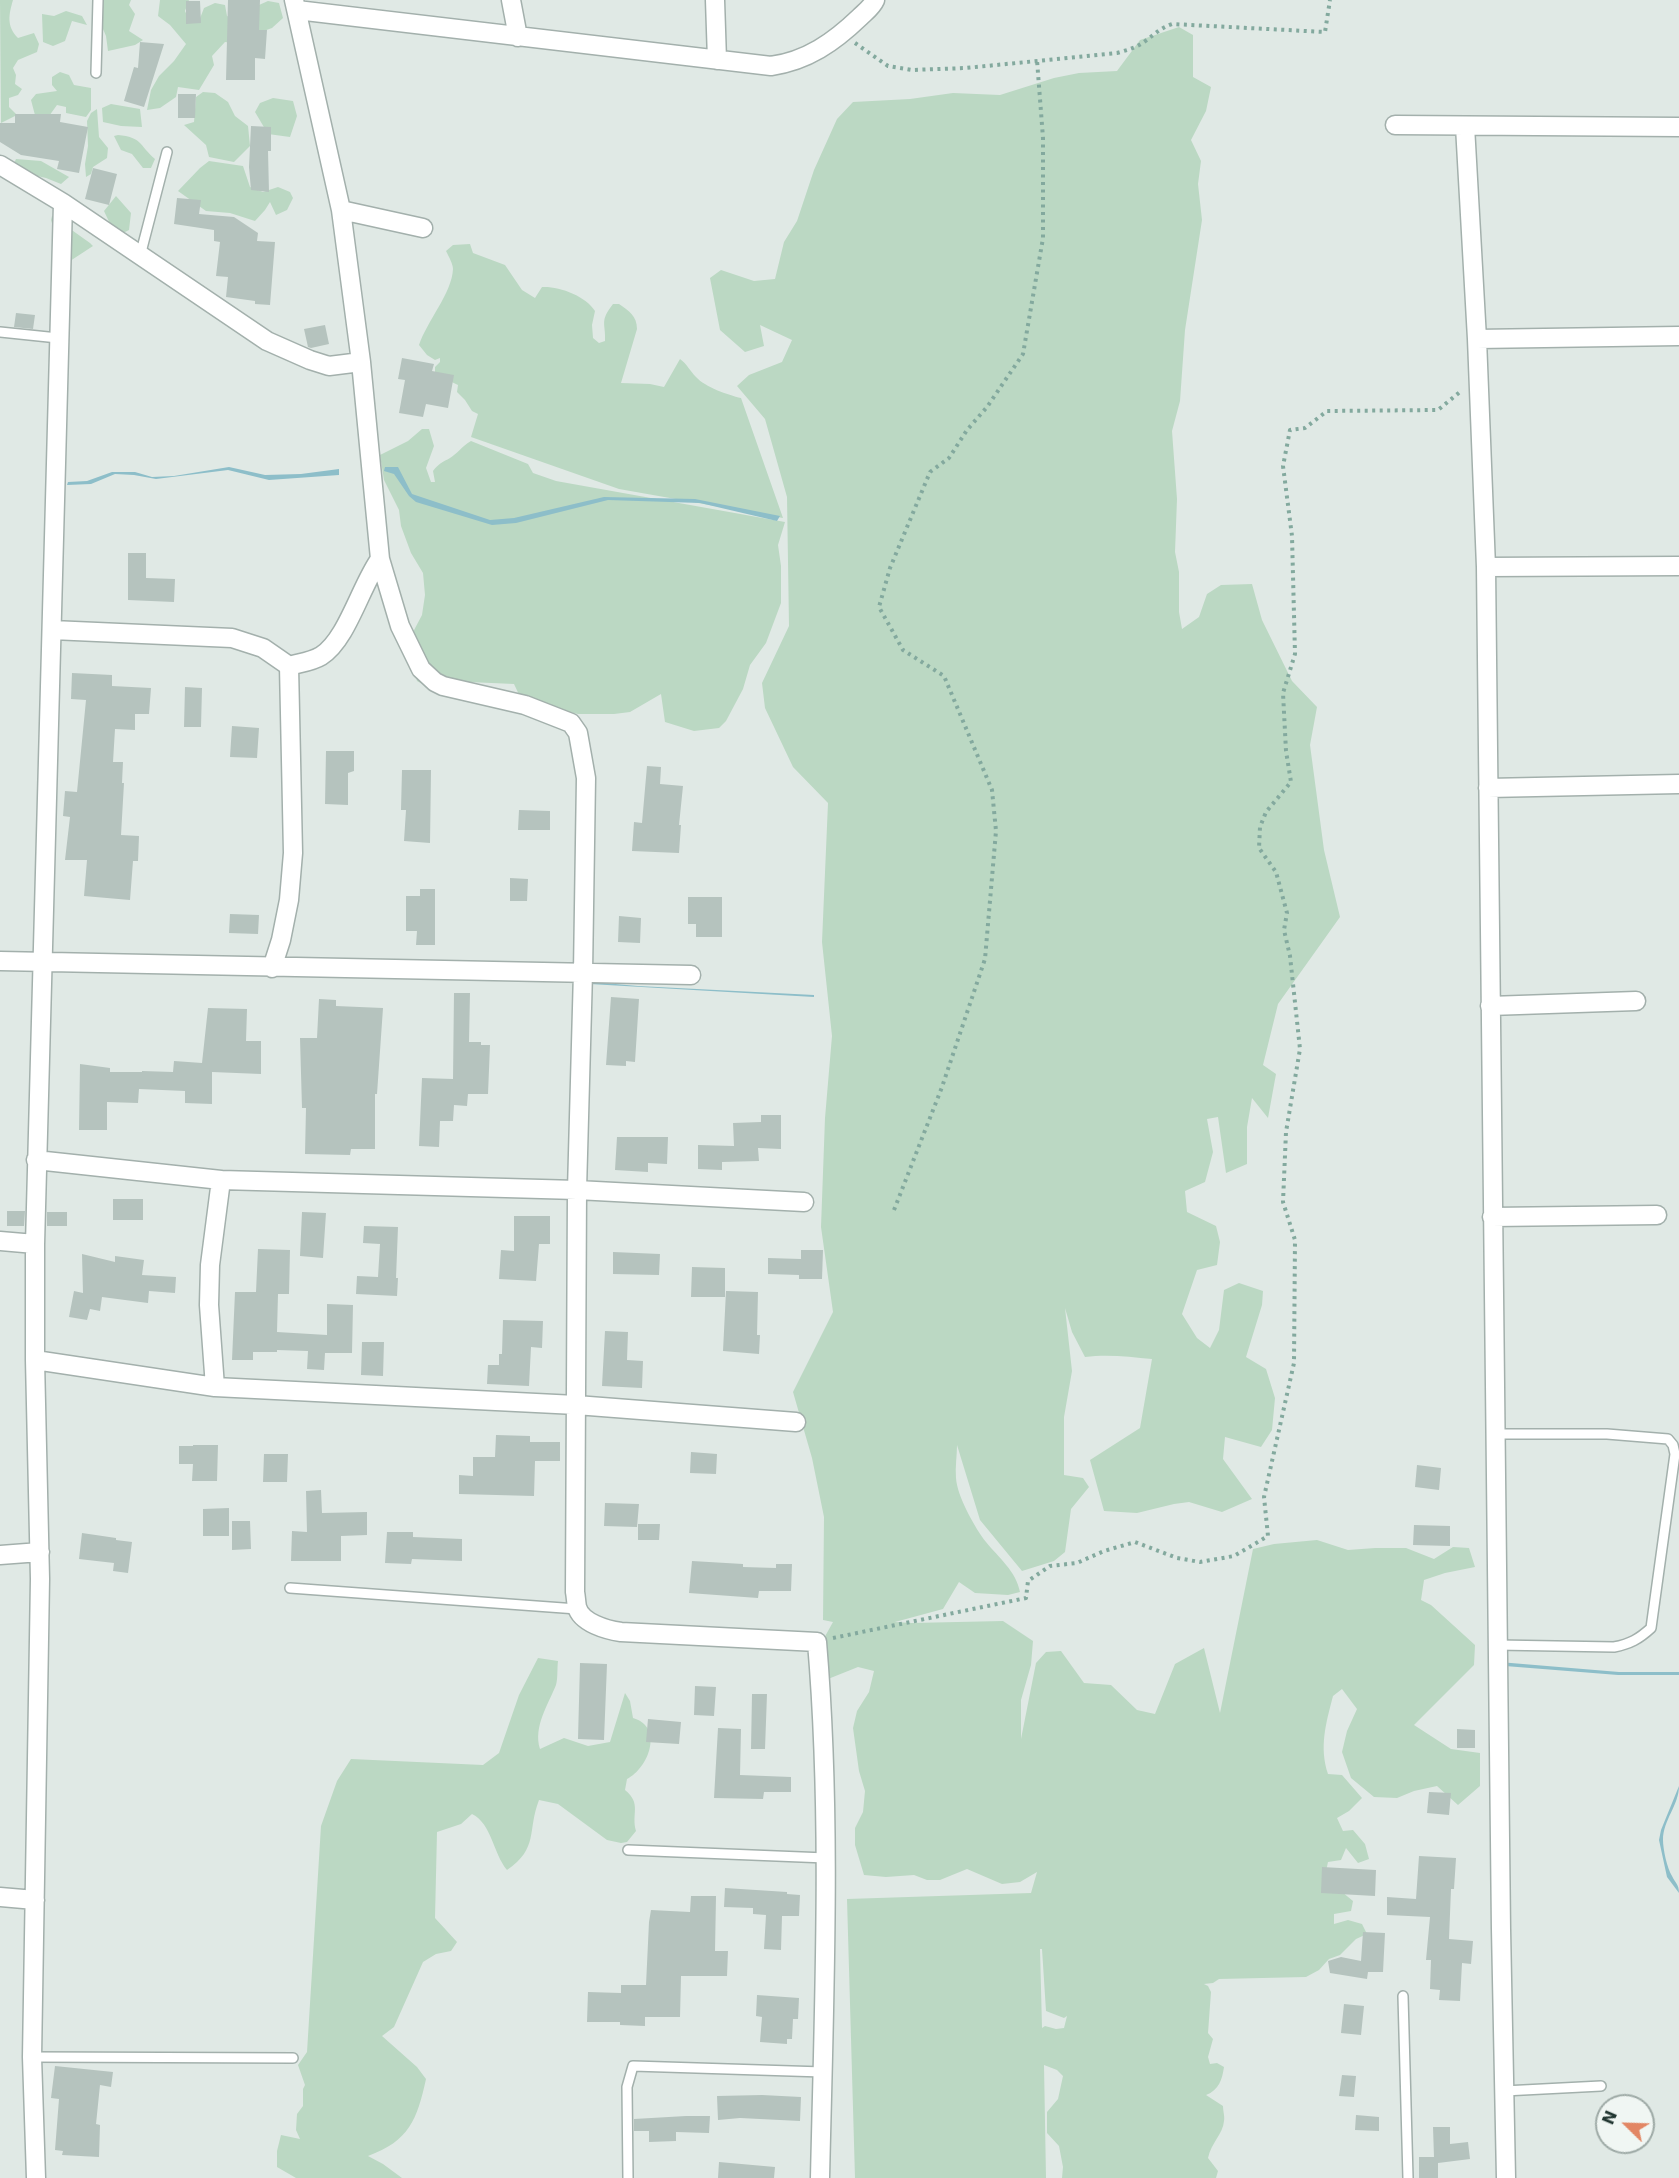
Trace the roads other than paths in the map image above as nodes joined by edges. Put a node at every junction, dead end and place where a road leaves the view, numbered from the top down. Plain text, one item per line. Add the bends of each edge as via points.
1 (98, 0) edge
2 (511, 0) edge
3 (715, 0) edge
4 (875, 0) edge
5 (295, 5) edge
6 (518, 37) junction
7 (717, 60) junction
8 (96, 73) dead end
9 (1395, 125) dead end
10 (1465, 126) junction
11 (1679, 127) edge
12 (167, 152) dead end
13 (0, 165) edge
14 (63, 204) junction
15 (341, 210) junction
16 (423, 228) dead end
17 (140, 256) junction
18 (0, 332) edge
19 (1679, 336) edge
20 (58, 338) junction
21 (1477, 339) junction
22 (361, 362) junction
23 (380, 559) junction
24 (1679, 566) edge
25 (1485, 567) junction
26 (52, 630) junction
27 (289, 666) junction
28 (1679, 784) edge
29 (1488, 788) junction
30 (0, 962) edge
31 (42, 962) junction
32 (272, 968) junction
33 (583, 972) junction
34 (691, 975) dead end
35 (1636, 1001) dead end
36 (1491, 1006) junction
37 (36, 1160) junction
38 (221, 1180) junction
39 (577, 1190) junction
40 (804, 1203) dead end
41 (1657, 1215) dead end
42 (1492, 1217) junction
43 (0, 1241) edge
44 (35, 1244) junction
45 (34, 1360) junction
46 (215, 1387) junction
47 (576, 1405) junction
48 (796, 1422) dead end
49 (1495, 1434) junction
50 (40, 1552) junction
51 (0, 1555) edge
52 (290, 1588) dead end
53 (577, 1609) junction
54 (1497, 1645) junction
55 (628, 1850) dead end
56 (826, 1858) junction
57 (0, 1897) edge
58 (35, 1900) junction
59 (1403, 1996) dead end
60 (32, 2056) junction
61 (293, 2058) dead end
62 (823, 2072) junction
63 (1601, 2086) dead end
64 (1504, 2091) junction
65 (36, 2178) edge
66 (628, 2178) edge
67 (820, 2178) edge
68 (1408, 2178) edge
69 (1506, 2178) edge

1 - 8 lane
2 - 6 street
3 - 7 street
4 - 7 street via 843,34 791,63 771,66
5 - 6 street
5 - 15 street
6 - 7 street
9 - 10 street
10 - 11 street
10 - 21 street
12 - 17 lane
13 - 14 street
14 - 17 street
14 - 20 street
15 - 16 street
15 - 22 street
17 - 22 street via 267,341 329,366
18 - 20 lane
19 - 21 street
20 - 26 street
21 - 25 street
22 - 23 street
23 - 27 street via 336,640 316,659
23 - 33 street via 400,626 427,676 443,686 525,705 571,723 578,733 586,778
24 - 25 street
25 - 29 street
26 - 27 street via 232,638 263,648
26 - 31 street
27 - 32 street via 293,853 289,900
28 - 29 street
29 - 36 street
30 - 31 street
31 - 32 street
31 - 37 street
32 - 33 street
33 - 34 street
33 - 39 street
35 - 36 street
36 - 42 street
37 - 38 street
37 - 44 street
38 - 39 street
38 - 46 street via 210,1265
39 - 40 street
39 - 47 street
41 - 42 street
42 - 49 street
43 - 44 street
44 - 45 street
45 - 46 street
45 - 50 street
46 - 47 street
47 - 48 street
47 - 53 street
49 - 54 street
49 - 54 lane via 1607,1434 1668,1439 1675,1454 1651,1628 1629,1644 1614,1647
50 - 51 street
50 - 58 street
52 - 53 lane
53 - 56 street via 607,1630 621,1632 817,1642
54 - 64 street
55 - 56 lane
56 - 62 street
57 - 58 street
58 - 60 street
59 - 68 lane
60 - 61 lane
60 - 65 street
62 - 66 lane via 633,2066 627,2087
62 - 67 street
63 - 64 lane
64 - 69 street

